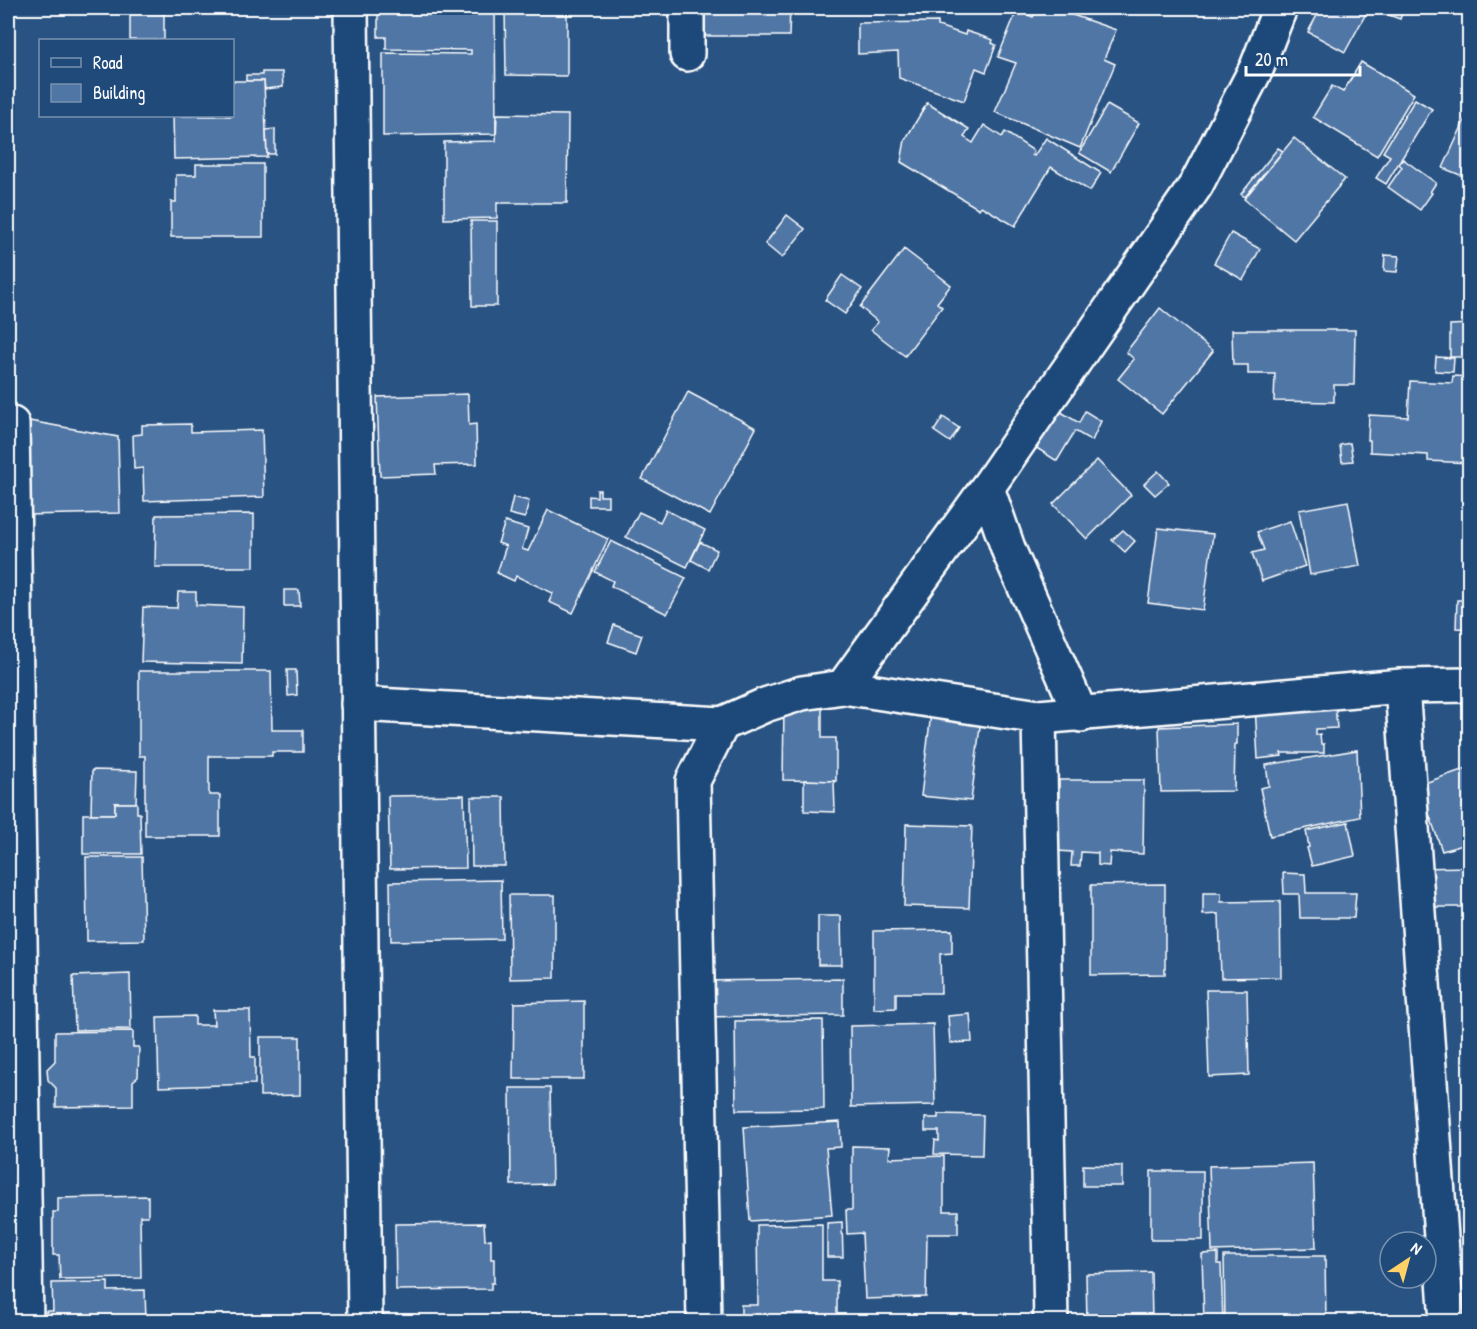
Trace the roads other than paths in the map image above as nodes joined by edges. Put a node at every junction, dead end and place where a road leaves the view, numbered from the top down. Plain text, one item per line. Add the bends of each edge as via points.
1 (351, 8) edge
2 (687, 8) edge
3 (1280, 8) edge
4 (687, 54) dead end
5 (8, 424) edge
6 (987, 488) junction
7 (1470, 685) edge
8 (1402, 686) junction
9 (843, 687) junction
10 (358, 705) junction
11 (1081, 715) junction
12 (1040, 717) junction
13 (722, 724) junction
14 (15, 1080) edge
15 (26, 1322) edge
16 (365, 1322) edge
17 (704, 1322) edge
18 (1051, 1322) edge
19 (1447, 1322) edge

1 - 10 street
2 - 4 street
3 - 6 street via 1257,67 1196,185
5 - 14 street via 12,424
6 - 9 street
6 - 11 street via 1009,552
7 - 8 street
8 - 11 street
8 - 19 street
9 - 12 street
9 - 13 street via 802,693
10 - 13 street
10 - 16 street
11 - 12 street
12 - 18 street
13 - 17 street via 693,782
14 - 15 street

